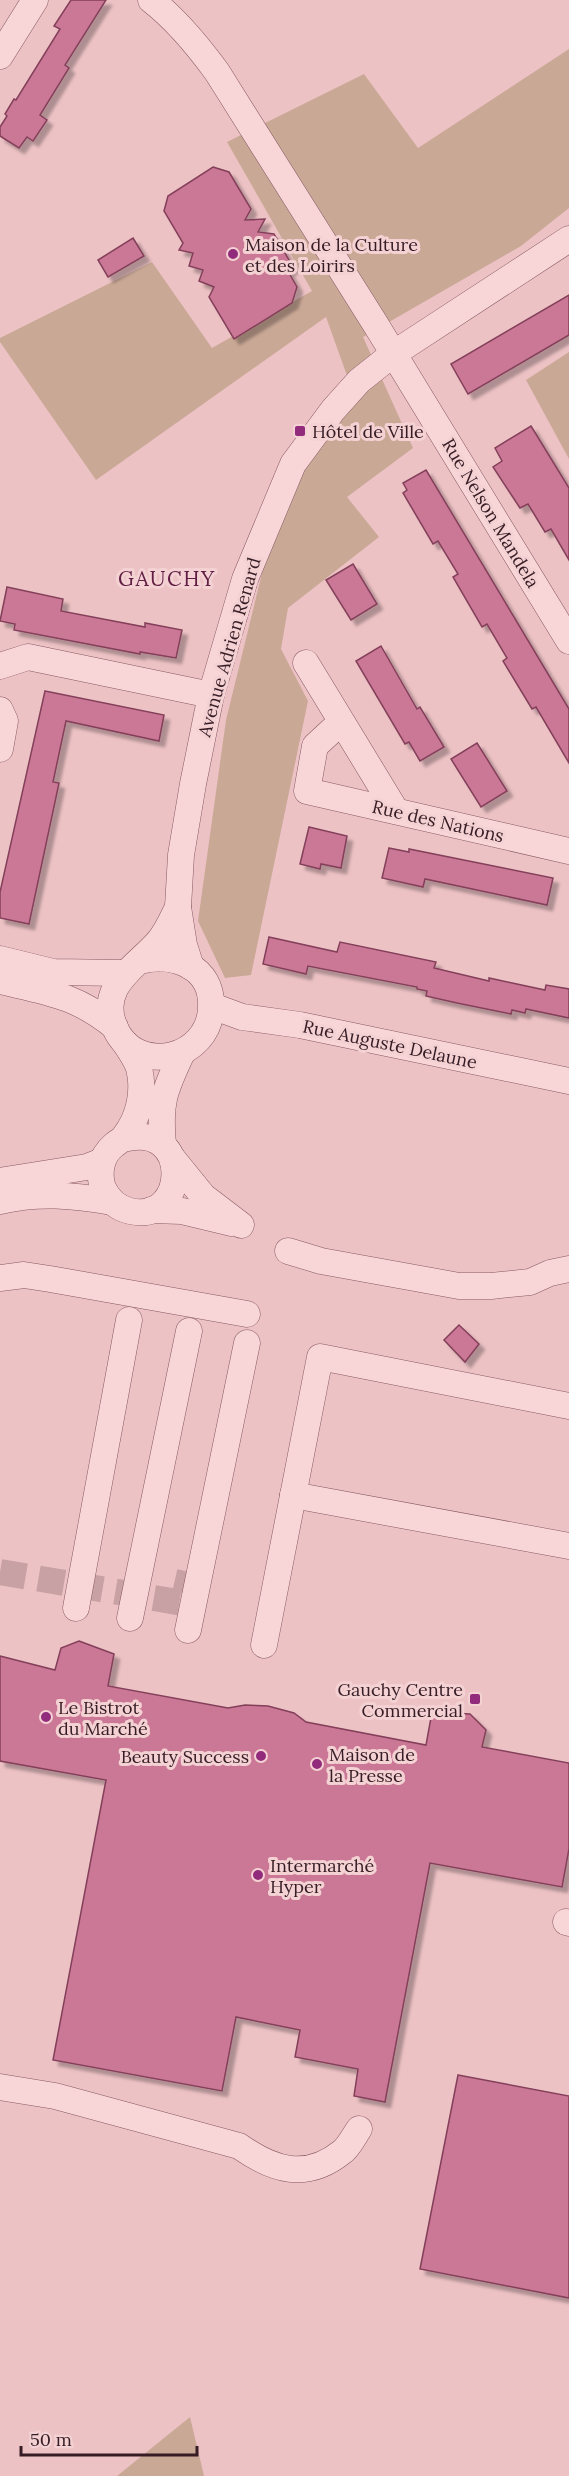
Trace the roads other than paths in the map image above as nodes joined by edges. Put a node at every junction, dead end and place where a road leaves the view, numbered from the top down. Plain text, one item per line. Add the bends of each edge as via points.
1 (35, 0) edge
2 (152, 0) edge
3 (0, 56) edge
4 (569, 239) edge
5 (393, 354) junction
6 (569, 641) edge
7 (306, 663) dead end
8 (0, 666) edge
9 (211, 695) junction
10 (0, 710) edge
11 (340, 722) junction
12 (0, 749) edge
13 (396, 811) junction
14 (569, 851) edge
15 (178, 907) junction
16 (0, 959) edge
17 (132, 967) junction
18 (191, 967) junction
19 (0, 981) edge
20 (212, 1006) junction
21 (120, 1035) junction
22 (182, 1053) junction
23 (569, 1080) edge
24 (123, 1139) junction
25 (168, 1152) junction
26 (102, 1161) junction
27 (0, 1181) edge
28 (0, 1201) edge
29 (112, 1202) junction
30 (151, 1210) junction
31 (288, 1251) dead end
32 (569, 1269) edge
33 (0, 1278) edge
34 (247, 1314) dead end
35 (129, 1320) dead end
36 (189, 1331) dead end
37 (247, 1343) dead end
38 (569, 1406) edge
39 (293, 1495) junction
40 (569, 1546) edge
41 (76, 1608) dead end
42 (130, 1618) dead end
43 (188, 1630) dead end
44 (264, 1645) dead end
45 (0, 2087) edge
46 (359, 2129) dead end

1 - 3 street
2 - 5 street, Rue Nelson Mandela via 199,47 217,72
4 - 5 street, Avenue Adrien Renard
5 - 6 street, Rue Nelson Mandela
5 - 9 street, Avenue Adrien Renard via 359,381 293,464 245,579
7 - 11 street
8 - 9 street via 27,657
9 - 15 street, Avenue Adrien Renard via 181,855
10 - 12 street via 5,722
11 - 13 street
11 - 13 street, Rue des Nations via 315,746 308,791
13 - 14 street, Rue des Nations
15 - 17 street, Avenue Adrien Renard via 169,927
15 - 18 street, Avenue Adrien Renard
16 - 17 street via 53,972
17 - 18 street via 167,957
17 - 21 street via 116,985 111,999 111,1013
18 - 20 street via 202,977
19 - 21 street via 77,1001 95,1011
20 - 22 street via 204,1034
20 - 23 street, Rue Auguste Delaune via 242,1017 300,1025
21 - 22 street via 138,1052 152,1057
21 - 24 street via 138,1067 140,1110
22 - 25 street via 165,1088 161,1118
24 - 25 street via 144,1136
24 - 26 street
25 - 30 street via 176,1170 175,1183 162,1204
25 - 30 street via 203,1196 241,1225 182,1211
26 - 27 street via 87,1167
26 - 29 street via 101,1183
28 - 29 street via 48,1194
29 - 30 street via 131,1211
31 - 32 street via 321,1261 459,1286 530,1282
33 - 34 street via 24,1275
35 - 41 street
36 - 42 street
37 - 43 street
38 - 39 street via 320,1357
39 - 40 street
39 - 44 street
45 - 46 street via 56,2096 239,2146 284,2170 312,2168 343,2152

